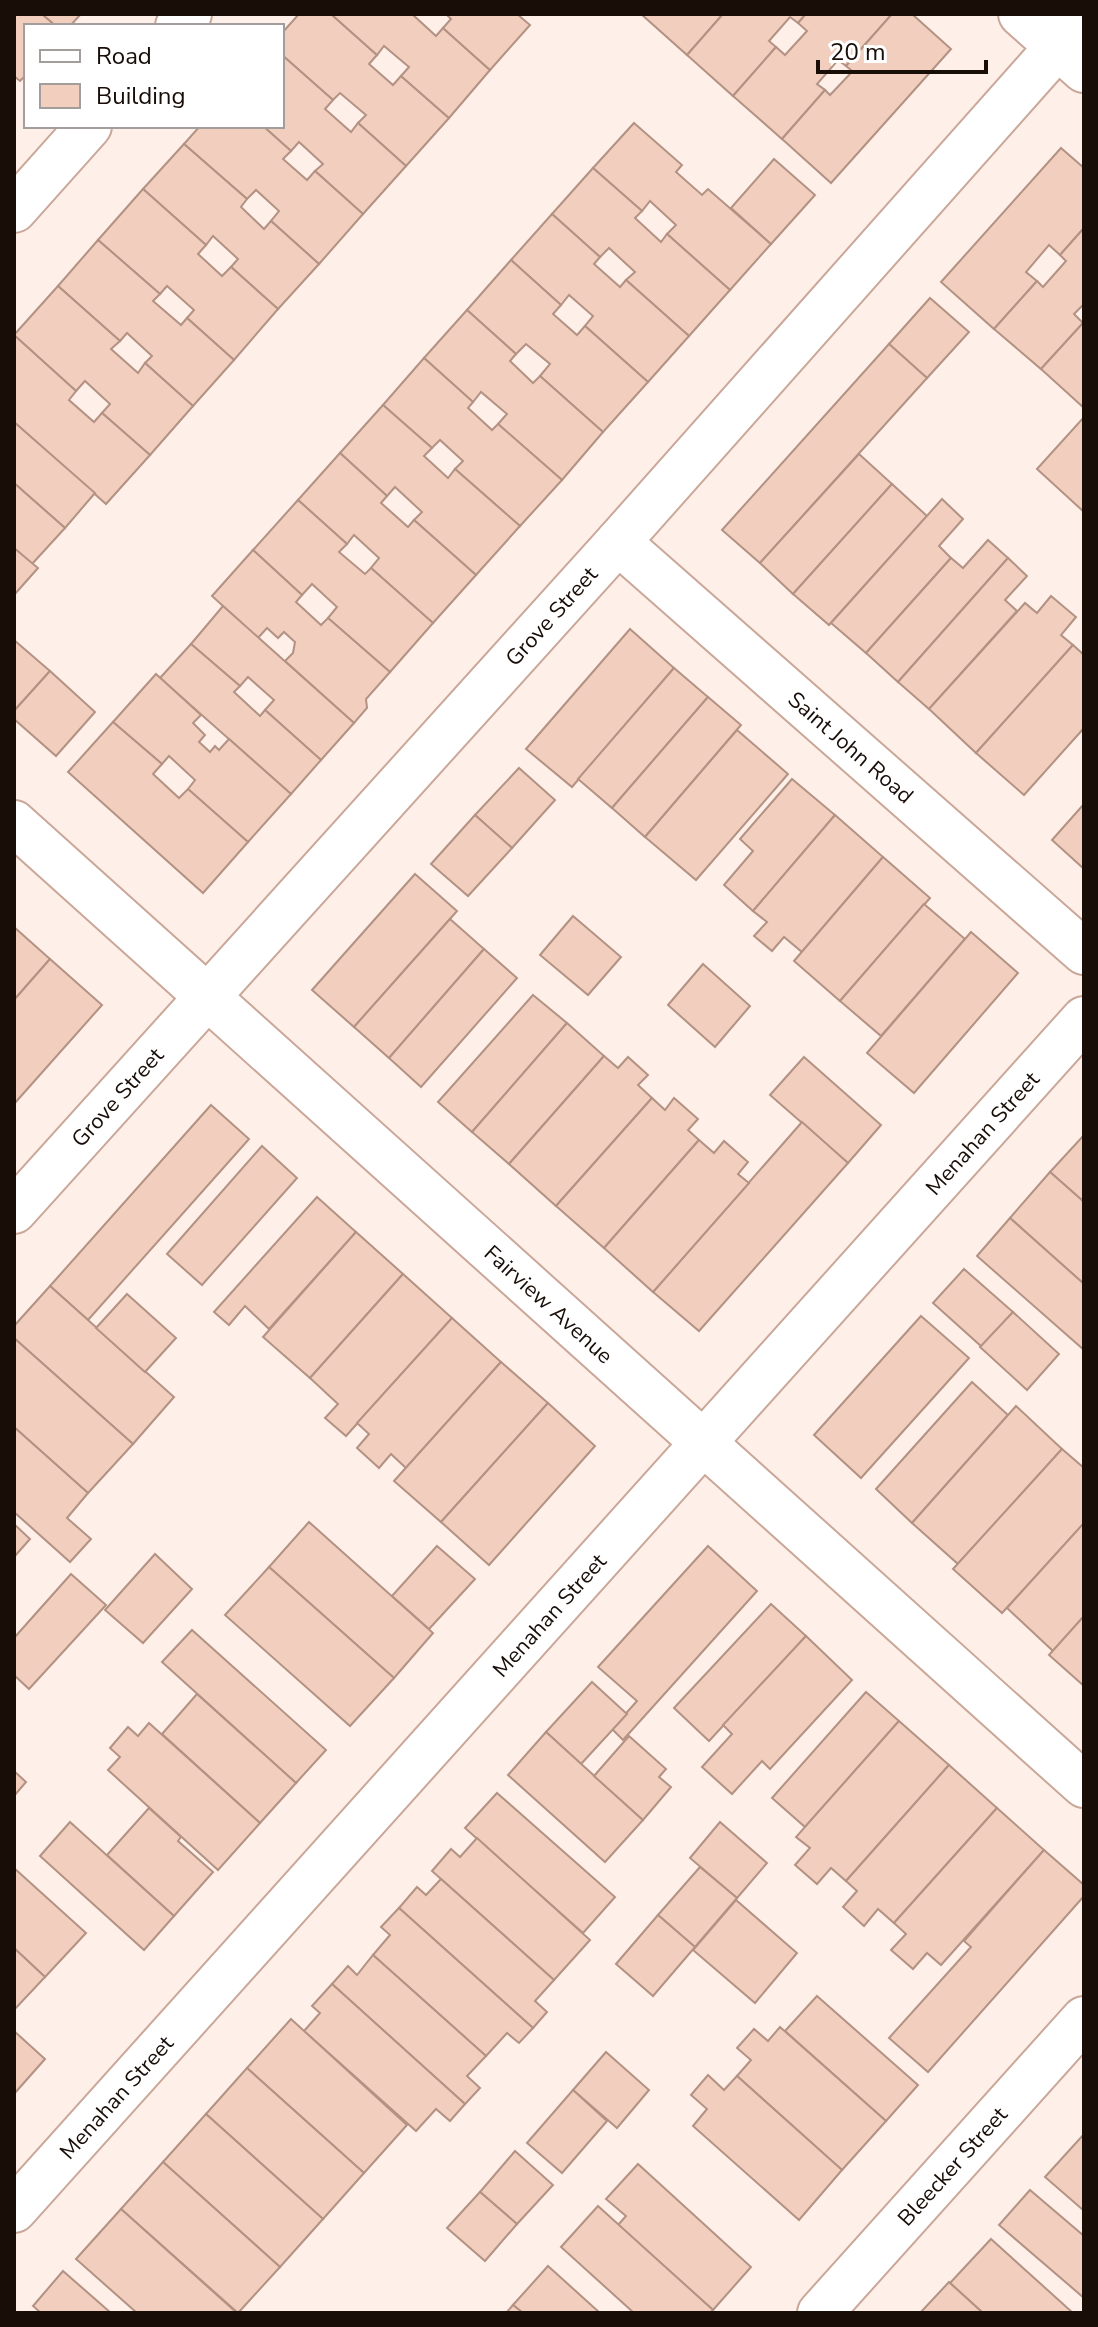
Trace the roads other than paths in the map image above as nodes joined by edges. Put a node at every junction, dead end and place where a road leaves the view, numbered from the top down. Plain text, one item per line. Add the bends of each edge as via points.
1 (1021, 14) edge
2 (1075, 44) edge
3 (87, 128) edge
4 (14, 210) edge
5 (618, 542) junction
6 (14, 823) edge
7 (1084, 952) edge
8 (207, 996) junction
9 (1084, 1019) edge
10 (14, 1211) edge
11 (703, 1443) junction
12 (1084, 1785) edge
13 (1084, 2019) edge
14 (14, 2210) edge
15 (820, 2313) edge

1 - 2 street
2 - 5 street, Grove Street
3 - 4 street
5 - 7 street, Saint John Road
5 - 8 street, Grove Street
6 - 8 street, Fairview Avenue
8 - 10 street, Grove Street
8 - 11 street, Fairview Avenue
9 - 11 street, Menahan Street
11 - 12 street, Fairview Avenue
11 - 14 street, Menahan Street
13 - 15 street, Bleecker Street

